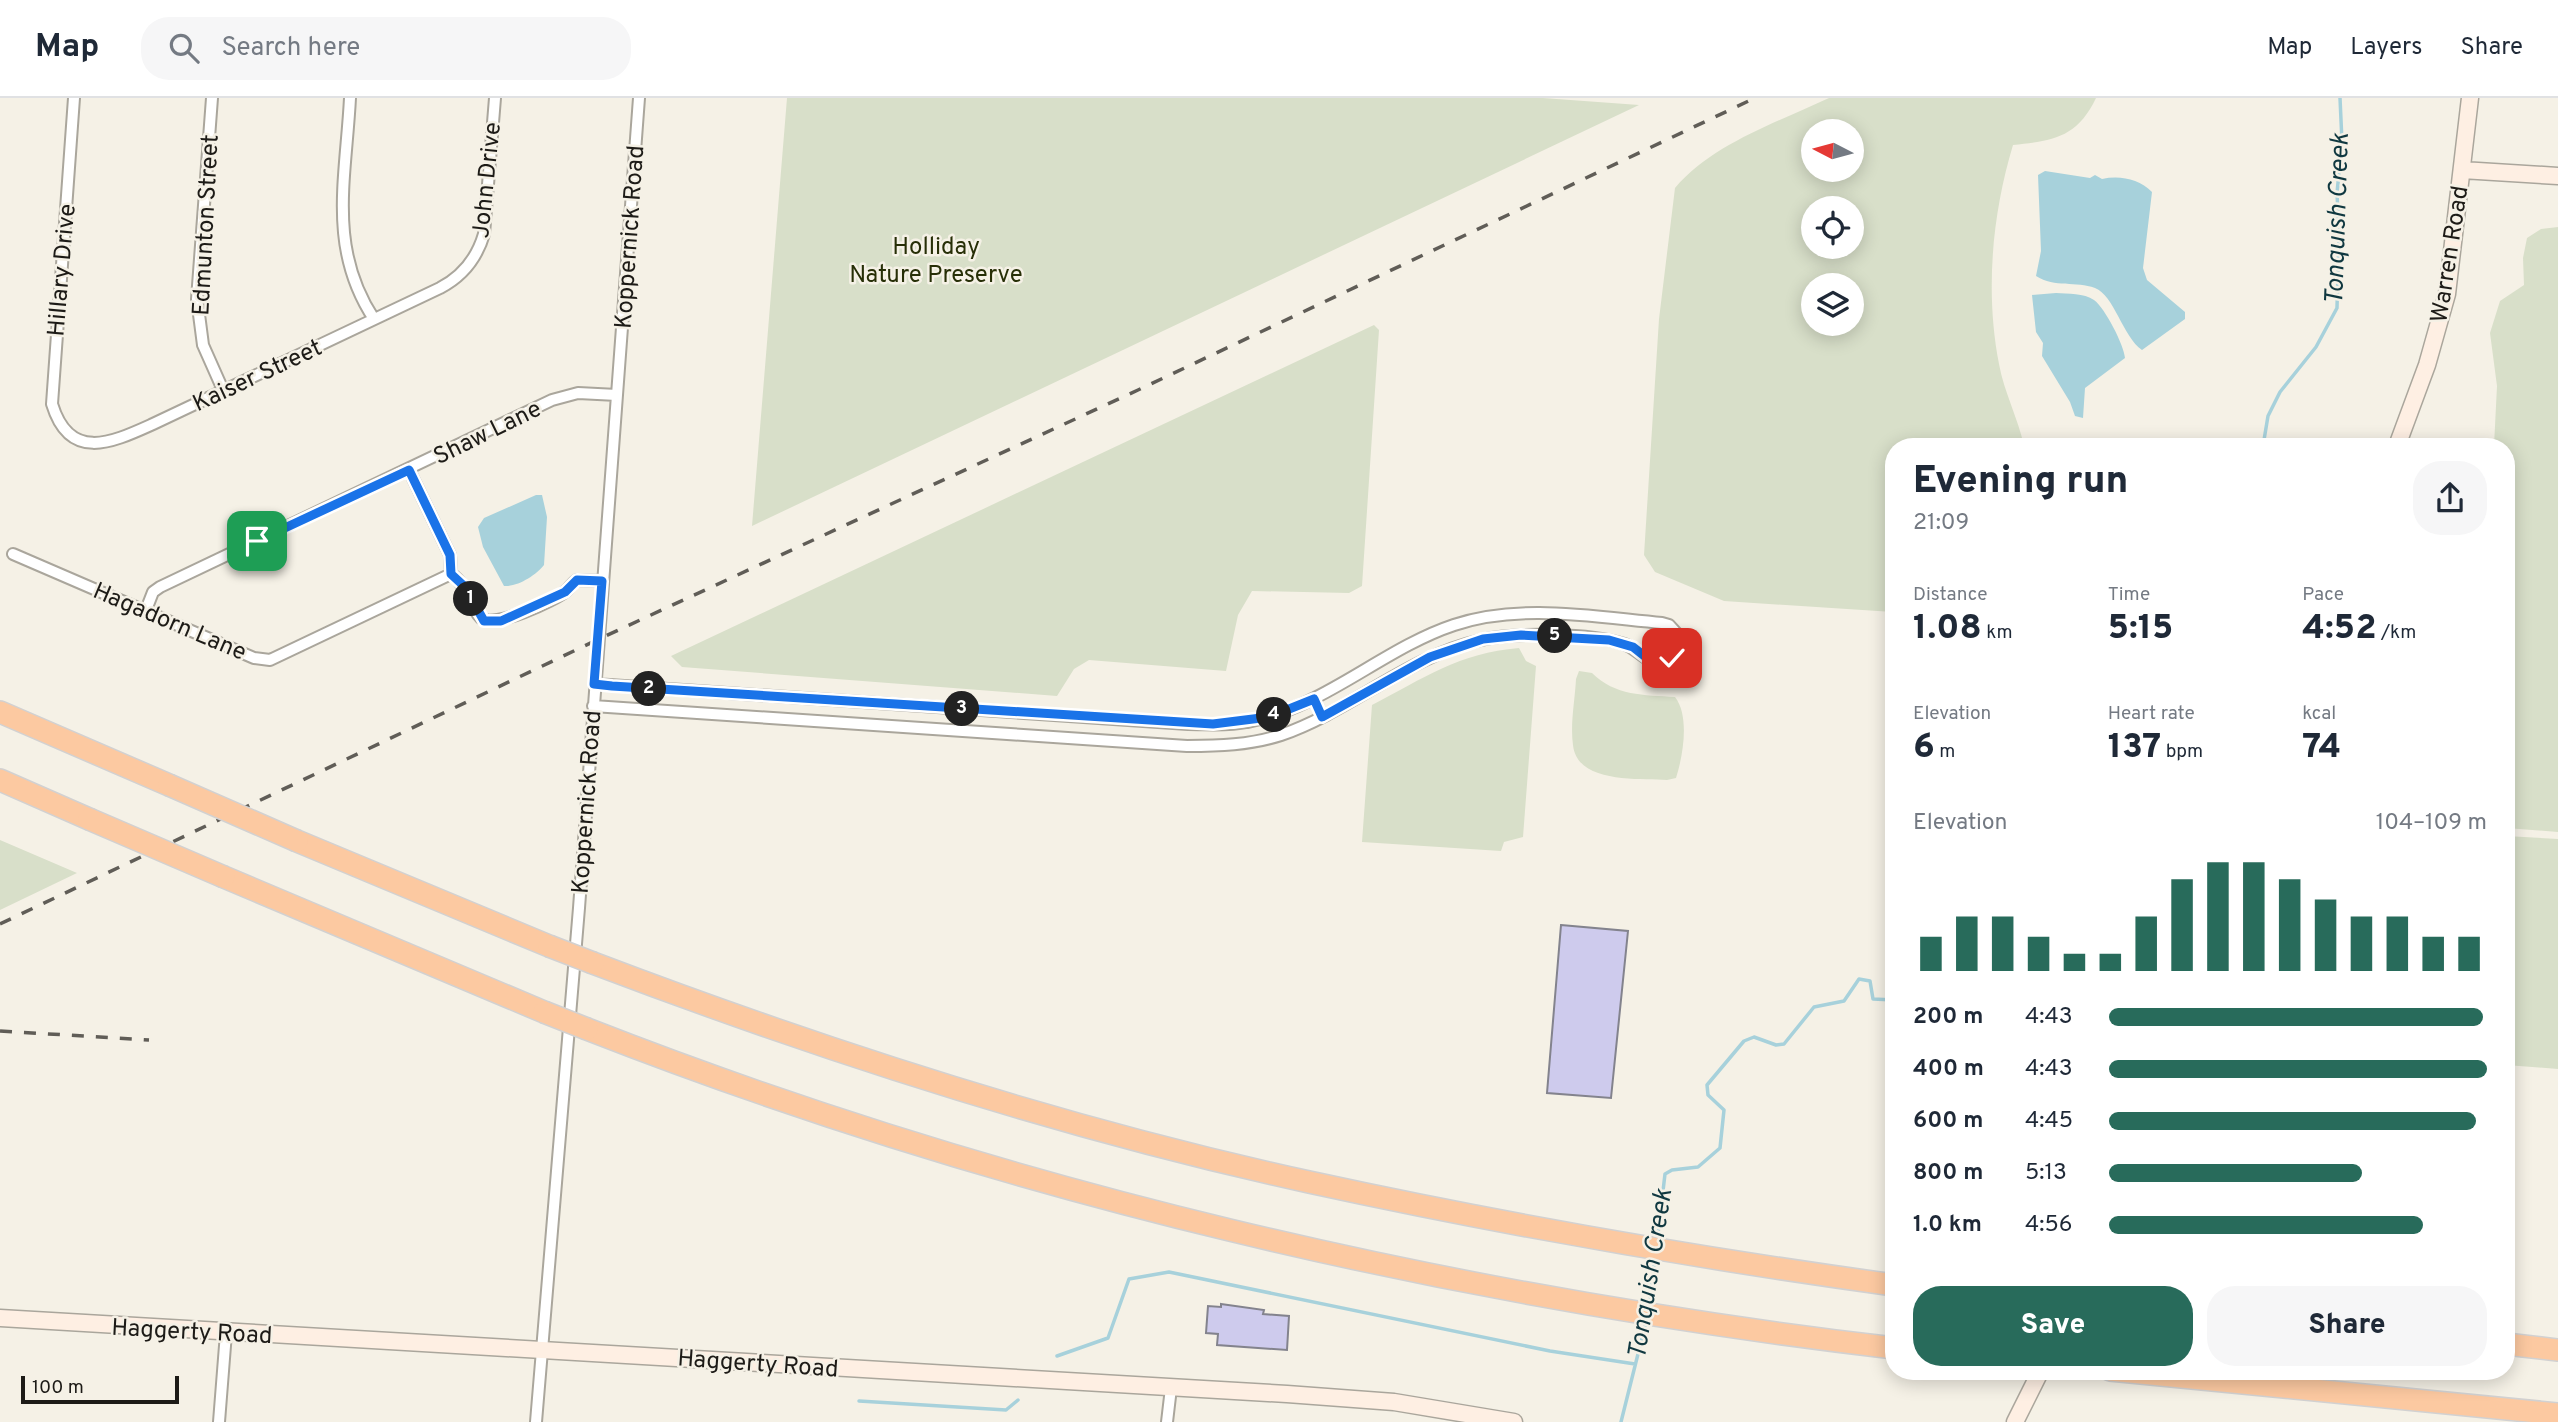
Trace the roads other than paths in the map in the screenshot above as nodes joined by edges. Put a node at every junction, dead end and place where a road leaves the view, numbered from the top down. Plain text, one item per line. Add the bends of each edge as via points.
1 (74, 98) edge
2 (212, 98) edge
3 (351, 98) edge
4 (495, 98) edge
5 (639, 98) edge
6 (2470, 98) edge
7 (2462, 170) junction
8 (2558, 176) edge
9 (440, 288) joint
10 (374, 319) junction
11 (223, 390) junction
12 (617, 395) junction
13 (71, 435) joint
14 (2400, 438) edge
15 (409, 470) junction
16 (13, 554) dead end
17 (451, 574) junction
18 (602, 581) junction
19 (146, 610) junction
20 (1611, 619) junction
21 (1609, 640) junction
22 (594, 684) junction
23 (722, 693) junction
24 (1314, 699) junction
25 (846, 702) junction
26 (593, 706) junction
27 (982, 711) junction
28 (0, 712) edge
29 (721, 715) junction
30 (1322, 717) junction
31 (845, 723) junction
32 (1171, 723) junction
33 (980, 733) junction
34 (1170, 744) junction
35 (0, 780) edge
36 (1885, 1284) edge
37 (0, 1318) edge
38 (226, 1334) junction
39 (2515, 1345) edge
40 (1885, 1347) edge
41 (542, 1349) junction
42 (2558, 1350) edge
43 (2036, 1380) edge
44 (2212, 1380) edge
45 (1171, 1388) junction
46 (2558, 1414) edge
47 (219, 1422) edge
48 (536, 1422) edge
49 (1167, 1422) edge
50 (1514, 1422) edge
51 (2015, 1422) edge

1 - 13 street, Hillary Drive via 51,390 56,416
2 - 11 street, Edmunton Street via 197,299 203,345
3 - 10 street via 343,241 356,288
4 - 9 street, John Drive via 481,243 470,264
5 - 12 street, Koppernick Road
6 - 7 main road, Warren Road
7 - 8 main road
7 - 14 main road, Warren Road via 2441,323
9 - 10 street, Kaiser Street
10 - 11 street, Kaiser Street
11 - 13 street, Kaiser Street via 112,443 90,443
12 - 15 street, Shaw Lane via 564,396
12 - 18 street, Koppernick Road
15 - 17 street via 450,555
15 - 19 street, Shaw Lane via 160,587
16 - 19 street, Hagadorn Lane
17 - 18 street via 488,622 501,621 565,592 577,580
17 - 19 street, Hagadorn Lane via 264,660
18 - 22 street, Koppernick Road
20 - 21 street
20 - 21 street via 1669,625 1680,637 1678,653 1667,663 1652,662 1633,647
20 - 24 street via 1520,614 1457,624 1421,638
21 - 30 street via 1521,635 1458,646
22 - 23 street
22 - 26 street, Koppernick Road
23 - 25 street
23 - 29 street
24 - 30 street
24 - 32 street via 1244,723
25 - 27 street
25 - 31 street
26 - 29 street
26 - 41 street, Koppernick Road
27 - 32 street
27 - 33 street
28 - 36 highway, bridge via 550,946 923,1077 1133,1138 1306,1181 1655,1249
29 - 31 street
30 - 34 street via 1259,741
31 - 33 street
32 - 34 street
33 - 34 street
35 - 40 highway, bridge via 544,1012 857,1124 1120,1200 1398,1267 1648,1313
37 - 38 main road, Haggerty Road
38 - 41 main road, Haggerty Road
38 - 47 street
39 - 42 highway
41 - 45 main road, Haggerty Road
41 - 48 street, Koppernick Road
43 - 51 main road
44 - 46 highway
45 - 49 street
45 - 50 main road, Haggerty Road via 1394,1402

